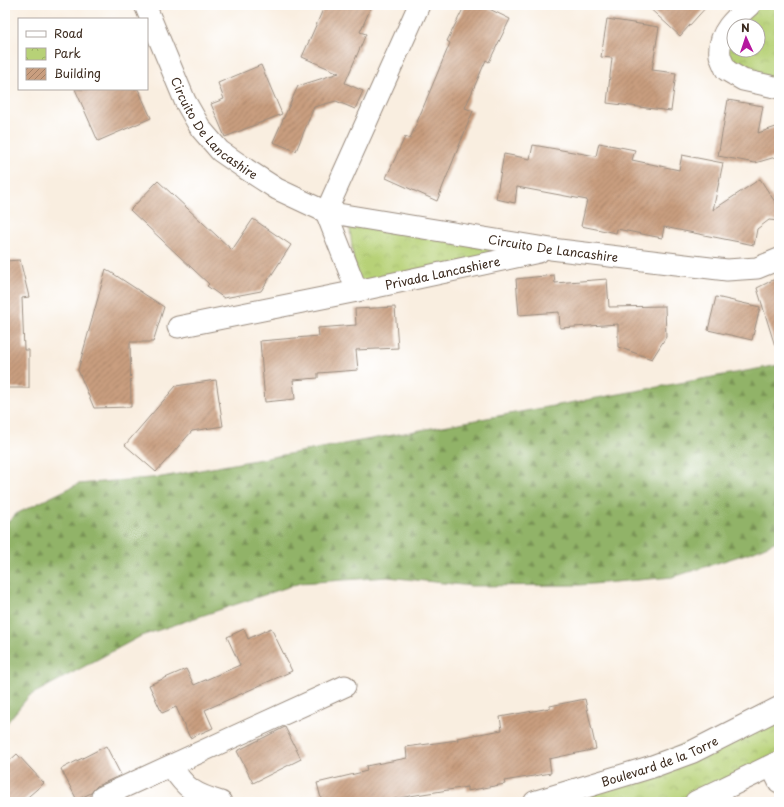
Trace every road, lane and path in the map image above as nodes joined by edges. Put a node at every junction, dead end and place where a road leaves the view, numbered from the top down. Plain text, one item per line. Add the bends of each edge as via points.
1 (145, 5) edge
2 (419, 5) edge
3 (750, 5) edge
4 (779, 88) edge
5 (326, 212) junction
6 (552, 249) junction
7 (779, 259) edge
8 (357, 291) junction
9 (178, 327) dead end
10 (345, 686) dead end
11 (779, 708) edge
12 (171, 766) junction
13 (776, 770) edge
14 (102, 797) dead end
15 (221, 802) edge
16 (535, 802) edge
17 (696, 802) edge

1 - 5 street, Circuito De Lancashire via 185,101 201,129 220,151 277,188
2 - 5 street
3 - 4 street via 732,20 722,37 720,54 726,70 743,80
5 - 6 street, Circuito De Lancashire
5 - 8 street
6 - 7 street, Circuito De Lancashire via 727,270 757,268
6 - 8 street, Privada Lancashiere
8 - 9 street, Privada Lancashiere
10 - 12 street
11 - 16 street, Boulevard de la Torre via 692,752
12 - 14 street
12 - 15 street via 181,781 194,792
13 - 17 street

